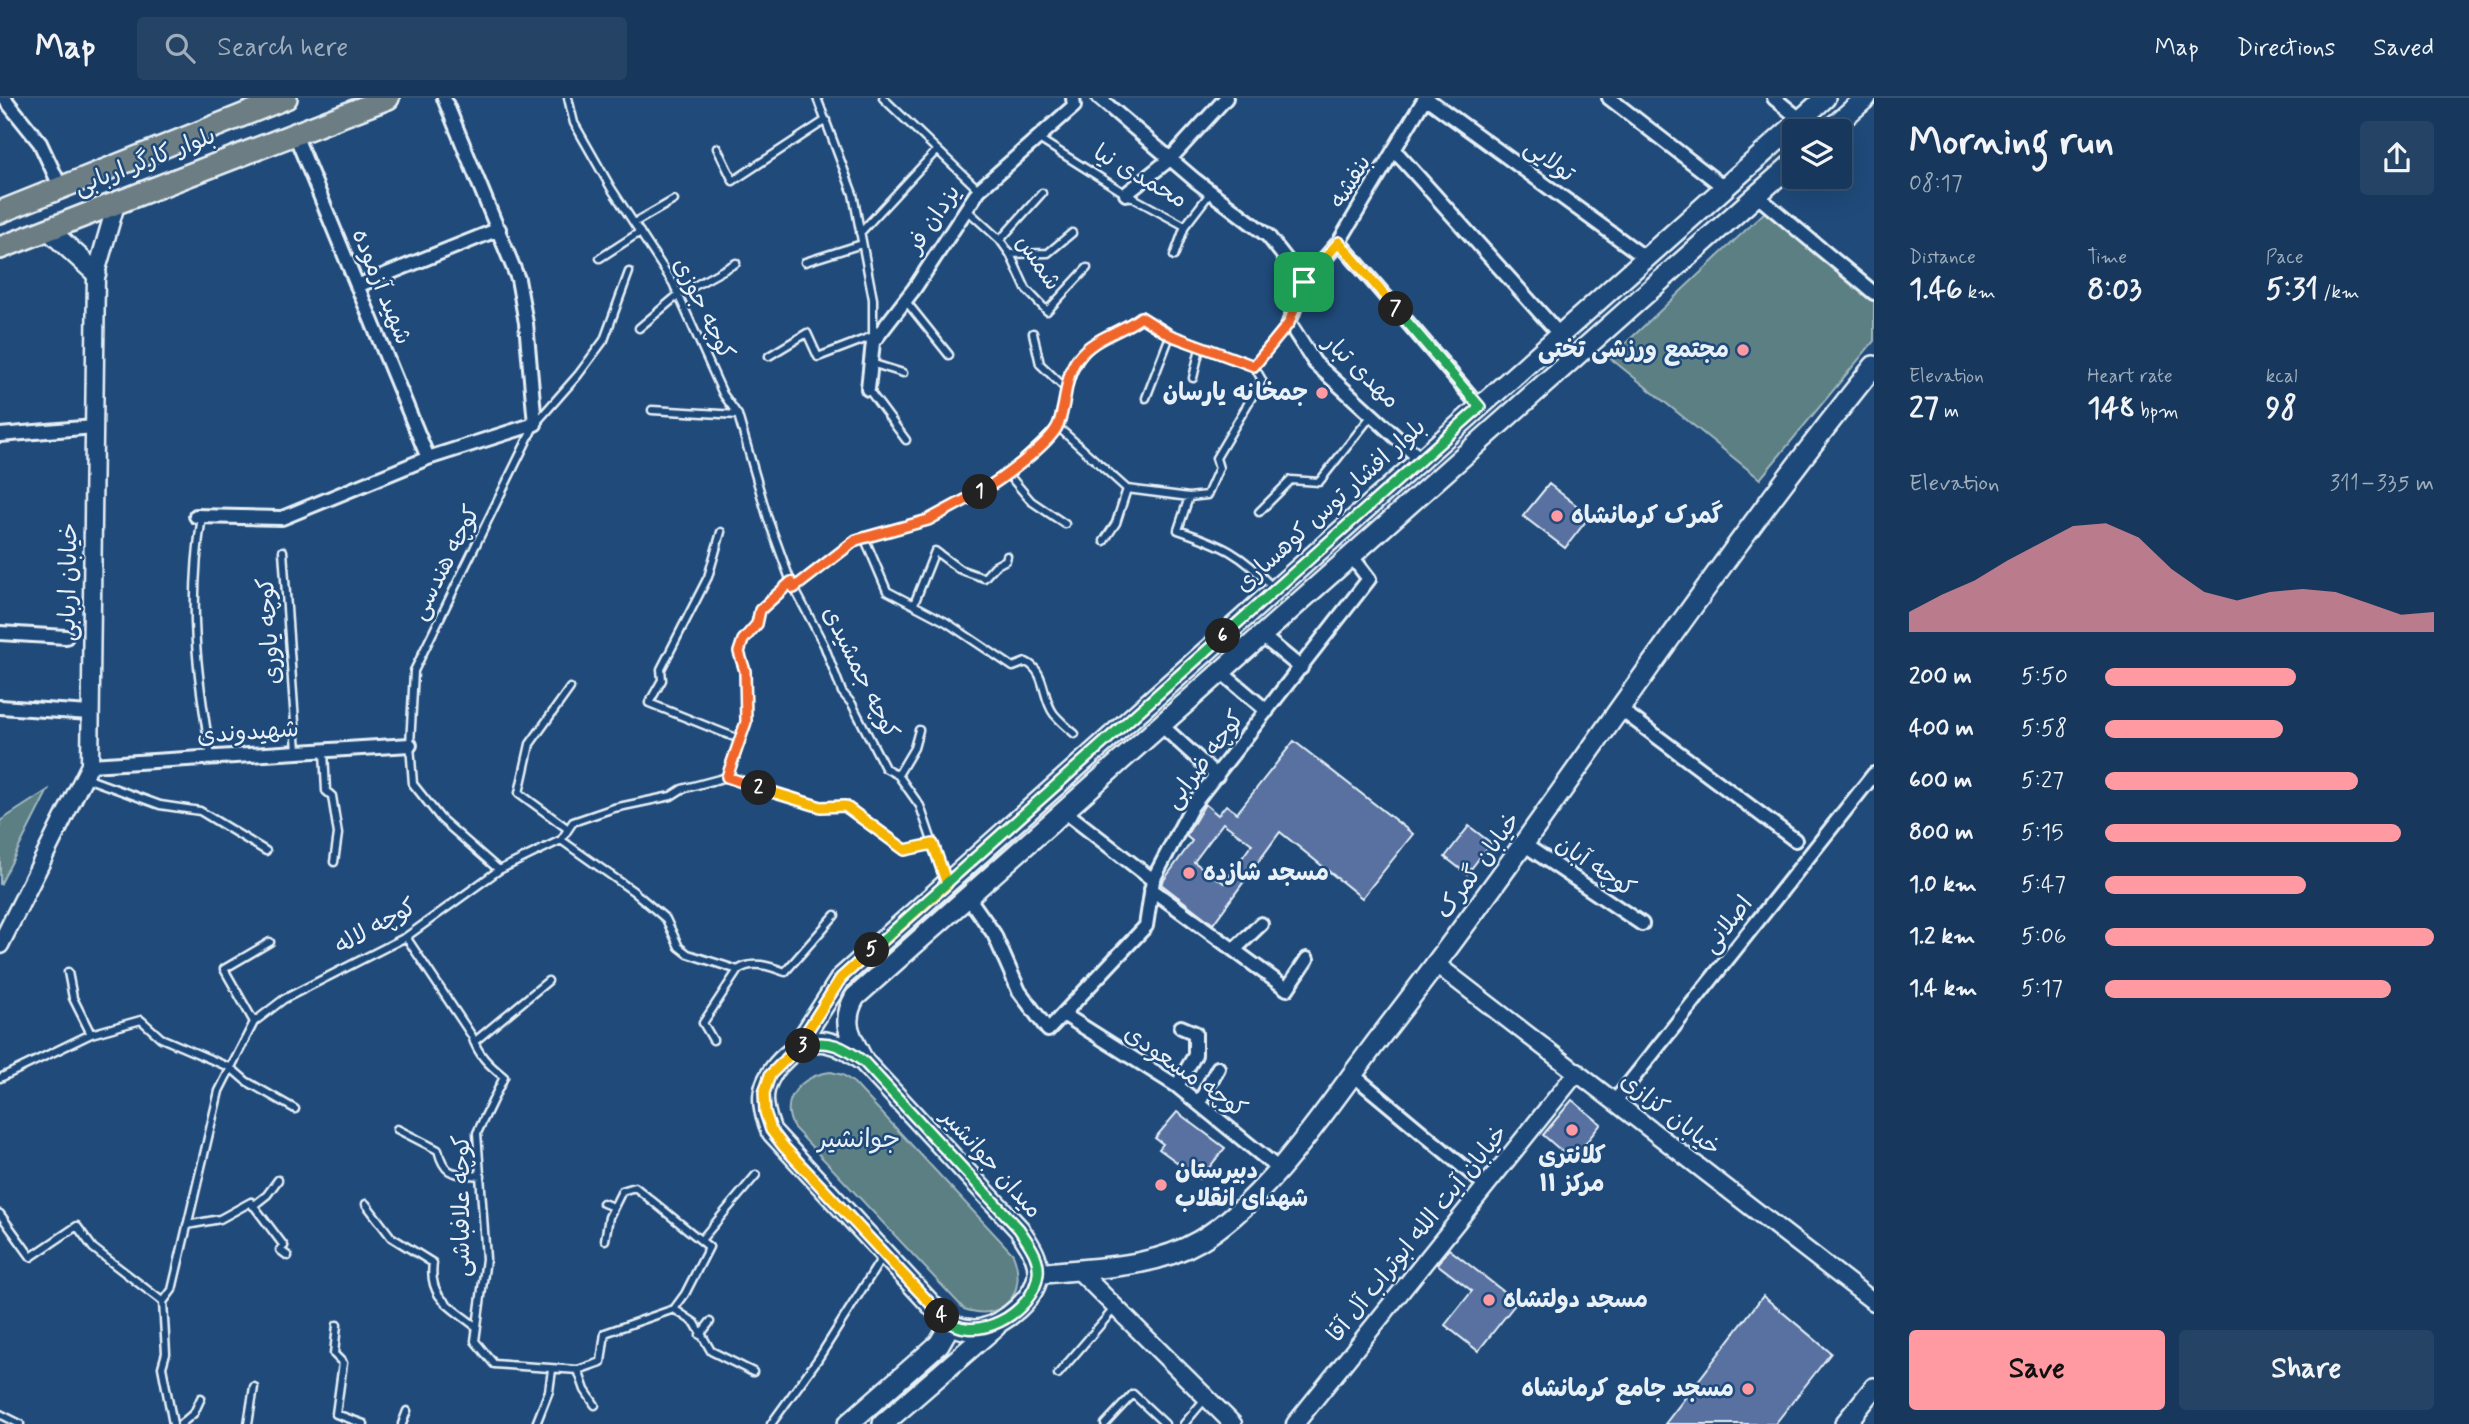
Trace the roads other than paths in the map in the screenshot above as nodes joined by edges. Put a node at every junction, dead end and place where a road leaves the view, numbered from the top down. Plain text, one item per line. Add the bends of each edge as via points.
1 (4, 98) edge
2 (286, 98) edge
3 (388, 98) edge
4 (444, 98) edge
5 (568, 98) edge
6 (817, 98) edge
7 (883, 98) edge
8 (1073, 98) edge
9 (1099, 98) edge
10 (1226, 98) edge
11 (1425, 98) edge
12 (1609, 98) edge
13 (1774, 98) edge
14 (1825, 98) edge
15 (1866, 98) edge
16 (1800, 119) edge
17 (1802, 119) edge
18 (1842, 119) edge
19 (826, 120) junction
20 (294, 132) junction
21 (1782, 137) edge
22 (1039, 139) junction
23 (717, 148) dead end
24 (937, 150) junction
25 (1395, 150) junction
26 (1170, 159) junction
27 (1782, 172) edge
28 (61, 188) junction
29 (1725, 188) junction
30 (979, 190) junction
31 (1210, 192) junction
32 (1042, 193) dead end
33 (1126, 194) junction
34 (1756, 195) junction
35 (674, 200) dead end
36 (117, 201) junction
37 (967, 209) junction
38 (0, 212) edge
39 (634, 223) junction
40 (1185, 226) junction
41 (48, 229) junction
42 (499, 229) junction
43 (639, 232) junction
44 (860, 233) junction
45 (1072, 233) dead end
46 (1000, 240) junction
47 (1339, 242) junction
48 (862, 244) junction
49 (0, 248) edge
50 (1010, 254) junction
51 (1174, 256) dead end
52 (600, 258) dead end
53 (1647, 259) junction
54 (804, 262) dead end
55 (736, 263) dead end
56 (1087, 268) dead end
57 (629, 272) dead end
58 (96, 273) junction
59 (1304, 282) junction
60 (357, 286) junction
61 (1874, 293) edge
62 (678, 295) junction
63 (905, 300) junction
64 (1289, 323) junction
65 (639, 328) dead end
66 (1033, 333) dead end
67 (1170, 335) junction
68 (1560, 335) junction
69 (873, 339) junction
70 (1200, 348) junction
71 (949, 355) dead end
72 (769, 356) dead end
73 (871, 363) junction
74 (1254, 366) junction
75 (1874, 366) edge
76 (903, 373) dead end
77 (1193, 378) dead end
78 (868, 389) joint
79 (1067, 390) junction
80 (1146, 398) dead end
81 (1480, 407) junction
82 (652, 410) dead end
83 (1373, 414) junction
84 (738, 415) junction
85 (535, 424) junction
86 (94, 427) junction
87 (1058, 427) junction
88 (0, 435) edge
89 (906, 440) dead end
90 (428, 458) junction
91 (1420, 459) junction
92 (1008, 474) junction
93 (1127, 489) junction
94 (1189, 497) junction
95 (1259, 512) dead end
96 (199, 516) joint
97 (1065, 524) dead end
98 (721, 532) dead end
99 (864, 537) junction
100 (1104, 541) dead end
101 (780, 548) joint
102 (283, 551) dead end
103 (1350, 554) junction
104 (1007, 556) dead end
105 (792, 585) junction
106 (1274, 590) junction
107 (914, 604) junction
108 (0, 634) edge
109 (1261, 635) junction
110 (66, 637) dead end
111 (1301, 668) junction
112 (1221, 672) junction
113 (570, 688) dead end
114 (0, 707) edge
115 (1620, 709) junction
116 (1268, 711) junction
117 (90, 713) junction
118 (1161, 725) junction
119 (919, 730) dead end
120 (1074, 734) dead end
121 (739, 739) junction
122 (410, 745) junction
123 (324, 749) junction
124 (297, 751) junction
125 (211, 757) junction
126 (87, 771) junction
127 (898, 775) junction
128 (1874, 775) edge
129 (1217, 776) junction
130 (727, 777) junction
131 (1064, 811) junction
132 (568, 828) junction
133 (561, 839) junction
134 (1795, 840) dead end
135 (933, 844) junction
136 (1525, 845) junction
137 (265, 851) dead end
138 (334, 862) dead end
139 (499, 870) junction
140 (947, 884) junction
141 (1152, 884) junction
142 (968, 897) junction
143 (835, 915) dead end
144 (1643, 923) dead end
145 (1261, 924) dead end
146 (406, 937) junction
147 (270, 942) dead end
148 (0, 945) edge
149 (1234, 950) junction
150 (1307, 959) dead end
151 (1436, 964) junction
152 (738, 970) junction
153 (68, 972) dead end
154 (548, 981) dead end
155 (1063, 1014) junction
156 (254, 1022) junction
157 (1181, 1027) dead end
158 (90, 1034) junction
159 (713, 1040) dead end
160 (474, 1042) junction
161 (795, 1050) junction
162 (864, 1062) junction
163 (231, 1068) junction
164 (1218, 1068) dead end
165 (1577, 1072) junction
166 (1352, 1074) junction
167 (0, 1078) edge
168 (1177, 1086) junction
169 (1615, 1101) junction
170 (1199, 1103) junction
171 (295, 1109) dead end
172 (397, 1129) dead end
173 (1279, 1168) junction
174 (481, 1175) junction
175 (757, 1175) dead end
176 (278, 1180) dead end
177 (1485, 1185) junction
178 (603, 1203) dead end
179 (366, 1205) dead end
180 (253, 1206) junction
181 (613, 1207) junction
182 (0, 1214) edge
183 (187, 1225) junction
184 (605, 1240) dead end
185 (701, 1240) junction
186 (884, 1254) junction
187 (288, 1256) dead end
188 (1077, 1269) junction
189 (1038, 1275) junction
190 (163, 1302) junction
191 (1874, 1302) edge
192 (1115, 1307) junction
193 (674, 1309) junction
194 (1004, 1319) junction
195 (710, 1322) dead end
196 (337, 1325) dead end
197 (950, 1325) junction
198 (475, 1326) junction
199 (700, 1335) junction
200 (552, 1370) junction
201 (578, 1370) junction
202 (753, 1373) dead end
203 (1058, 1374) dead end
204 (254, 1387) dead end
205 (1874, 1388) edge
206 (1206, 1397) junction
207 (201, 1398) dead end
208 (596, 1405) dead end
209 (407, 1411) dead end
210 (0, 1414) edge
211 (20, 1424) edge
212 (173, 1424) edge
213 (181, 1424) edge
214 (248, 1424) edge
215 (364, 1424) edge
216 (402, 1424) edge
217 (536, 1424) edge
218 (771, 1424) edge
219 (848, 1424) edge
220 (883, 1424) edge
221 (1105, 1424) edge
222 (1165, 1424) edge
223 (1184, 1424) edge
224 (1233, 1424) edge
225 (1295, 1424) edge
226 (1845, 1424) edge

1 - 28 street via 40,143
2 - 28 main road
3 - 20 main road, بلوار کارگر اربابی
4 - 42 street
5 - 39 lane, کوچه جوزی via 574,123
6 - 19 lane
7 - 24 lane
8 - 22 street, یزدان فر via 1074,106
9 - 26 street
10 - 26 street
11 - 25 street, بنفشه
11 - 53 street, تولایی
12 - 29 street
13 - 16 street
14 - 17 main road, بلوار افشار توس کوهساری
15 - 18 main road
19 - 23 lane via 733,181
19 - 44 lane via 853,194
20 - 36 main road, بلوار کارگر اربابی
20 - 60 street, شهید آزموده
21 - 29 main road, بلوار افشار توس کوهساری
22 - 30 street, یزدان فر
22 - 33 lane, محمدی نیا
24 - 30 lane
24 - 44 lane
25 - 47 street, بنفشه
25 - 68 street
26 - 31 street
26 - 33 street
27 - 34 main road, بلوار افشار توس کوهساری
28 - 38 main road
29 - 53 main road, بلوار افشار توس کوهساری
30 - 37 street, یزدان فر
31 - 40 lane, محمدی نیا
31 - 59 street via 1268,236
32 - 46 lane
33 - 40 lane, محمدی نیا
34 - 61 street
34 - 103 main road, بلوار افشار توس کوهساری
35 - 39 lane
36 - 41 main road, بلوار کارگر اربابی
36 - 58 street, خیابان اربابی
37 - 46 lane, شمس
37 - 63 street, یزدان فر
39 - 43 lane, کوچه جوزی
40 - 51 lane
41 - 49 main road, بلوار کارگر اربابی
41 - 58 main road
42 - 60 street
42 - 85 street via 518,279
43 - 52 lane
43 - 62 lane, کوچه جوزی
44 - 48 lane
45 - 50 lane via 1048,253
46 - 50 lane, شمس
47 - 59 street, بنفشه
47 - 81 street
48 - 54 lane
48 - 69 lane via 873,299
50 - 56 lane, شمس via 1026,289 1047,311
53 - 68 main road, بلوار افشار توس کوهساری
55 - 62 lane
57 - 85 lane, کوچه هندسی via 604,340
58 - 86 street, خیابان اربابی
59 - 64 street
60 - 90 street, شهید آزموده
62 - 65 lane
62 - 84 lane, کوچه جوزی via 723,394
63 - 69 street, یزدان فر
63 - 71 lane
64 - 74 lane
64 - 83 street, مهدی تبار via 1315,363
66 - 79 lane via 1040,364
67 - 70 lane
67 - 79 lane via 1141,317 1077,358
67 - 80 lane
68 - 81 main road, بلوار افشار توس کوهساری
69 - 72 lane via 818,357 807,334
69 - 73 street
70 - 74 lane
70 - 77 lane
73 - 76 lane
73 - 78 street
74 - 94 lane via 1262,380 1216,458 1219,468 1207,495
75 - 115 main road, خیابان گمرک via 1802,456
78 - 89 lane
79 - 87 lane
81 - 91 main road, بلوار افشار توس کوهساری
82 - 84 lane
83 - 91 street, مهدی تبار
83 - 95 lane via 1319,482 1291,480
84 - 101 lane, کوچه جوزی
85 - 90 street
85 - 122 lane, کوچه هندسی via 414,671
86 - 88 street
86 - 117 street, خیابان اربابی
87 - 92 lane
87 - 93 lane
90 - 96 street via 282,518
91 - 106 main road, بلوار افشار توس کوهساری
92 - 97 lane via 1031,500
92 - 99 lane via 928,520
93 - 94 lane
93 - 100 lane via 1116,523
94 - 106 lane via 1178,530 1248,560
96 - 125 lane via 193,640
98 - 121 lane via 708,577 661,669 662,680 649,703
99 - 105 lane
99 - 107 lane via 887,591
101 - 105 lane, کوچه جمشیدی
102 - 124 lane, کوچه یاوری
103 - 109 main road, بلوار افشار توس کوهساری
103 - 111 street, کوچه ضرابی via 1369,579
104 - 107 lane via 984,578 959,569 935,551
105 - 121 lane via 760,610 757,624 743,640 739,652 745,671 746,722
105 - 127 lane, کوچه جمشیدی via 824,645 842,692 885,768
106 - 140 main road, بلوار افشار توس کوهساری
107 - 120 lane via 1013,667 1026,662 1033,665 1054,713
108 - 110 street
109 - 111 street
109 - 112 main road, بلوار افشار توس کوهساری
111 - 116 street, کوچه ضرابی
112 - 116 street
112 - 118 main road, بلوار افشار توس کوهساری
113 - 132 lane via 530,744 519,793
114 - 117 street
115 - 134 street
115 - 136 main road, خیابان گمرک
116 - 129 street, کوچه ضرابی
117 - 126 street, خیابان اربابی
118 - 129 street
118 - 131 main road, بلوار افشار توس کوهساری
119 - 127 lane
121 - 130 lane
122 - 123 street, شهیدوندی
122 - 139 lane, کوچه هندسی via 413,784 442,819
123 - 124 street, شهیدوندی
123 - 138 lane via 326,792 332,796 338,834
124 - 125 street, شهیدوندی
125 - 126 street, شهیدوندی
126 - 137 lane via 160,805 200,811
126 - 148 street, خیابان اربابی
127 - 135 lane, کوچه جمشیدی via 920,806
128 - 169 street, اصلانی
129 - 141 street, کوچه ضرابی via 1192,806
130 - 132 lane via 671,796 614,808 573,822
130 - 135 lane via 821,807 845,806 905,850
131 - 141 street
131 - 142 main road, بلوار افشار توس کوهساری
132 - 133 lane
133 - 139 lane, کوچه لاله
133 - 152 lane via 666,919 679,947 688,954
135 - 140 lane, کوچه جمشیدی
136 - 144 street, کوچه آبان
136 - 151 main road, خیابان گمرک
139 - 146 lane, کوچه لاله
140 - 161 main road, بلوار افشار توس کوهساری via 841,978
141 - 149 street
141 - 155 street, کوچه ضرابی via 1146,926
142 - 155 street, کوچه ضرابی via 993,934 1019,991 1048,1030
142 - 162 main road, بلوار افشار توس کوهساری via 855,997 846,1013 848,1030
143 - 152 lane via 785,972 770,966 746,965
145 - 149 street
146 - 156 lane, کوچه لاله via 284,999
146 - 160 lane, کوچه علافباشی
147 - 156 lane via 224,969
149 - 150 street via 1287,989
151 - 165 street, خیابان کزازی
151 - 166 main road, خیابان گمرک
152 - 159 lane via 703,1023
153 - 158 lane via 72,998
154 - 160 lane
155 - 168 street, کوچه مسعودی
156 - 163 lane, کوچه لاله
157 - 168 street via 1195,1033 1195,1055
158 - 163 lane via 141,1020 161,1038
158 - 167 lane
160 - 174 lane, کوچه علافباشی via 488,1064 504,1077 477,1133
161 - 162 main road, میدان جوانشیر via 822,1041 843,1047
161 - 186 main road via 770,1075 764,1093 771,1130
162 - 189 main road, میدان جوانشیر via 1019,1229 1034,1252
163 - 171 lane
163 - 183 lane, کوچه لاله via 219,1091
164 - 170 street
165 - 169 street, خیابان کزازی
165 - 177 street, خیابان آیت الله ابوتراب آل آقا
166 - 173 main road, خیابان گمرک
166 - 177 street
168 - 170 street, کوچه مسعودی
169 - 191 street, خیابان کزازی
170 - 173 street, کوچه مسعودی
172 - 174 lane via 438,1150 442,1167 452,1173
173 - 188 main road, خیابان گمرک via 1235,1214 1199,1241 1117,1269
174 - 198 lane, کوچه علافباشی via 486,1259
175 - 185 lane
176 - 180 lane
177 - 225 street, خیابان آیت الله ابوتراب آل آقا
178 - 181 lane
179 - 198 lane via 391,1237 433,1263 433,1288
180 - 183 lane via 251,1202 220,1219
180 - 187 lane
181 - 184 lane
181 - 185 lane via 622,1191 635,1188
182 - 190 lane via 32,1257 77,1226 93,1248
183 - 190 lane, کوچه لاله via 172,1290
185 - 193 lane via 709,1247
186 - 197 main road
186 - 218 lane
188 - 189 main road, خیابان گمرک
188 - 192 street
189 - 194 main road via 1031,1291
190 - 212 lane via 163,1367
192 - 203 lane
192 - 206 street
193 - 199 lane via 690,1317
193 - 201 lane via 605,1333 601,1362
194 - 197 main road via 982,1329
194 - 220 main road
195 - 199 lane
196 - 215 lane via 334,1354 343,1363 336,1414
197 - 219 main road via 939,1345
198 - 200 lane via 475,1341 494,1364
199 - 202 lane via 711,1351
200 - 201 lane
200 - 217 lane
201 - 208 lane
204 - 214 lane
205 - 226 main road
206 - 223 lane
206 - 224 street
207 - 213 lane via 194,1413
209 - 216 lane
210 - 211 lane
221 - 222 lane via 1133,1394

